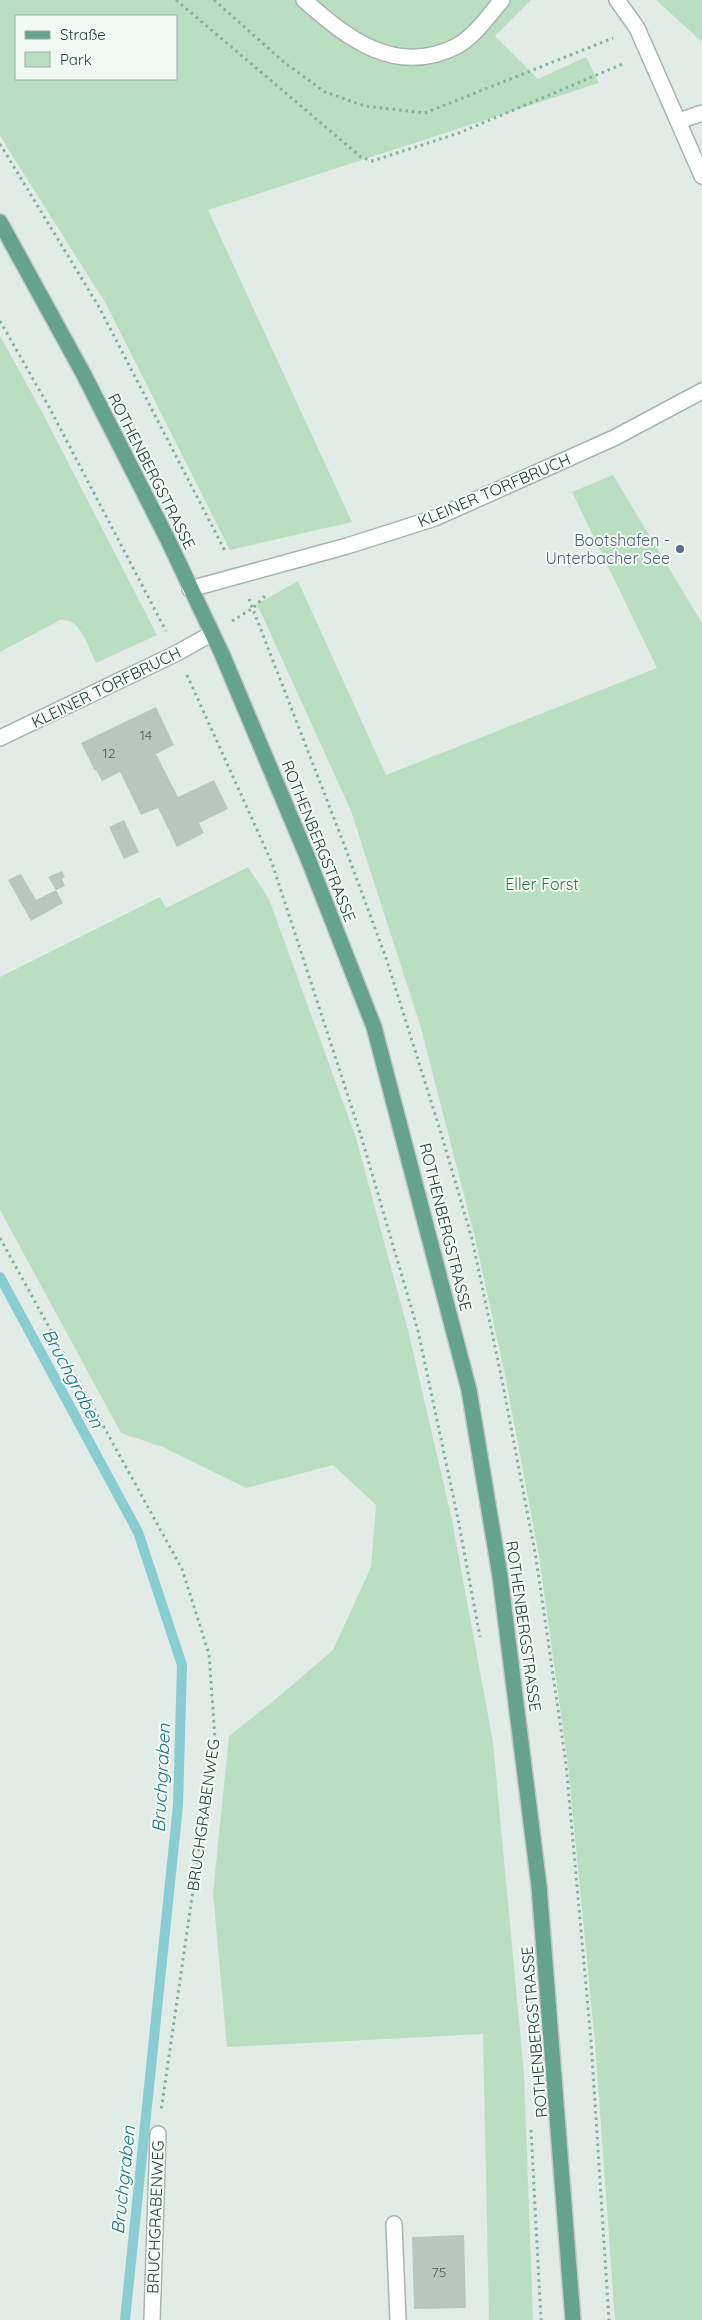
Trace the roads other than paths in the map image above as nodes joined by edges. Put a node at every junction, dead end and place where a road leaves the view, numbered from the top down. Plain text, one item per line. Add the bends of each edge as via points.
1 (304, 0) edge
2 (502, 0) edge
3 (617, 0) edge
4 (702, 113) edge
5 (679, 121) junction
6 (702, 176) edge
7 (0, 222) edge
8 (702, 391) edge
9 (190, 589) junction
10 (211, 634) junction
11 (0, 738) edge
12 (158, 2134) road end
13 (394, 2224) dead end
14 (152, 2320) edge
15 (398, 2320) edge
16 (573, 2320) edge

1 - 2 street via 357,43 406,58 430,55 457,46
3 - 5 street via 637,28
4 - 5 street
5 - 6 street
7 - 9 main road, ROTHENBERGSTRASSE via 83,373
8 - 9 street, KLEINER TORFBRUCH via 614,438 435,518
9 - 10 main road, ROTHENBERGSTRASSE
10 - 11 street, KLEINER TORFBRUCH
10 - 16 main road, ROTHENBERGSTRASSE via 303,847 374,1027 469,1390 500,1576 539,1886
12 - 14 street, BRUCHGRABENWEG
13 - 15 street

